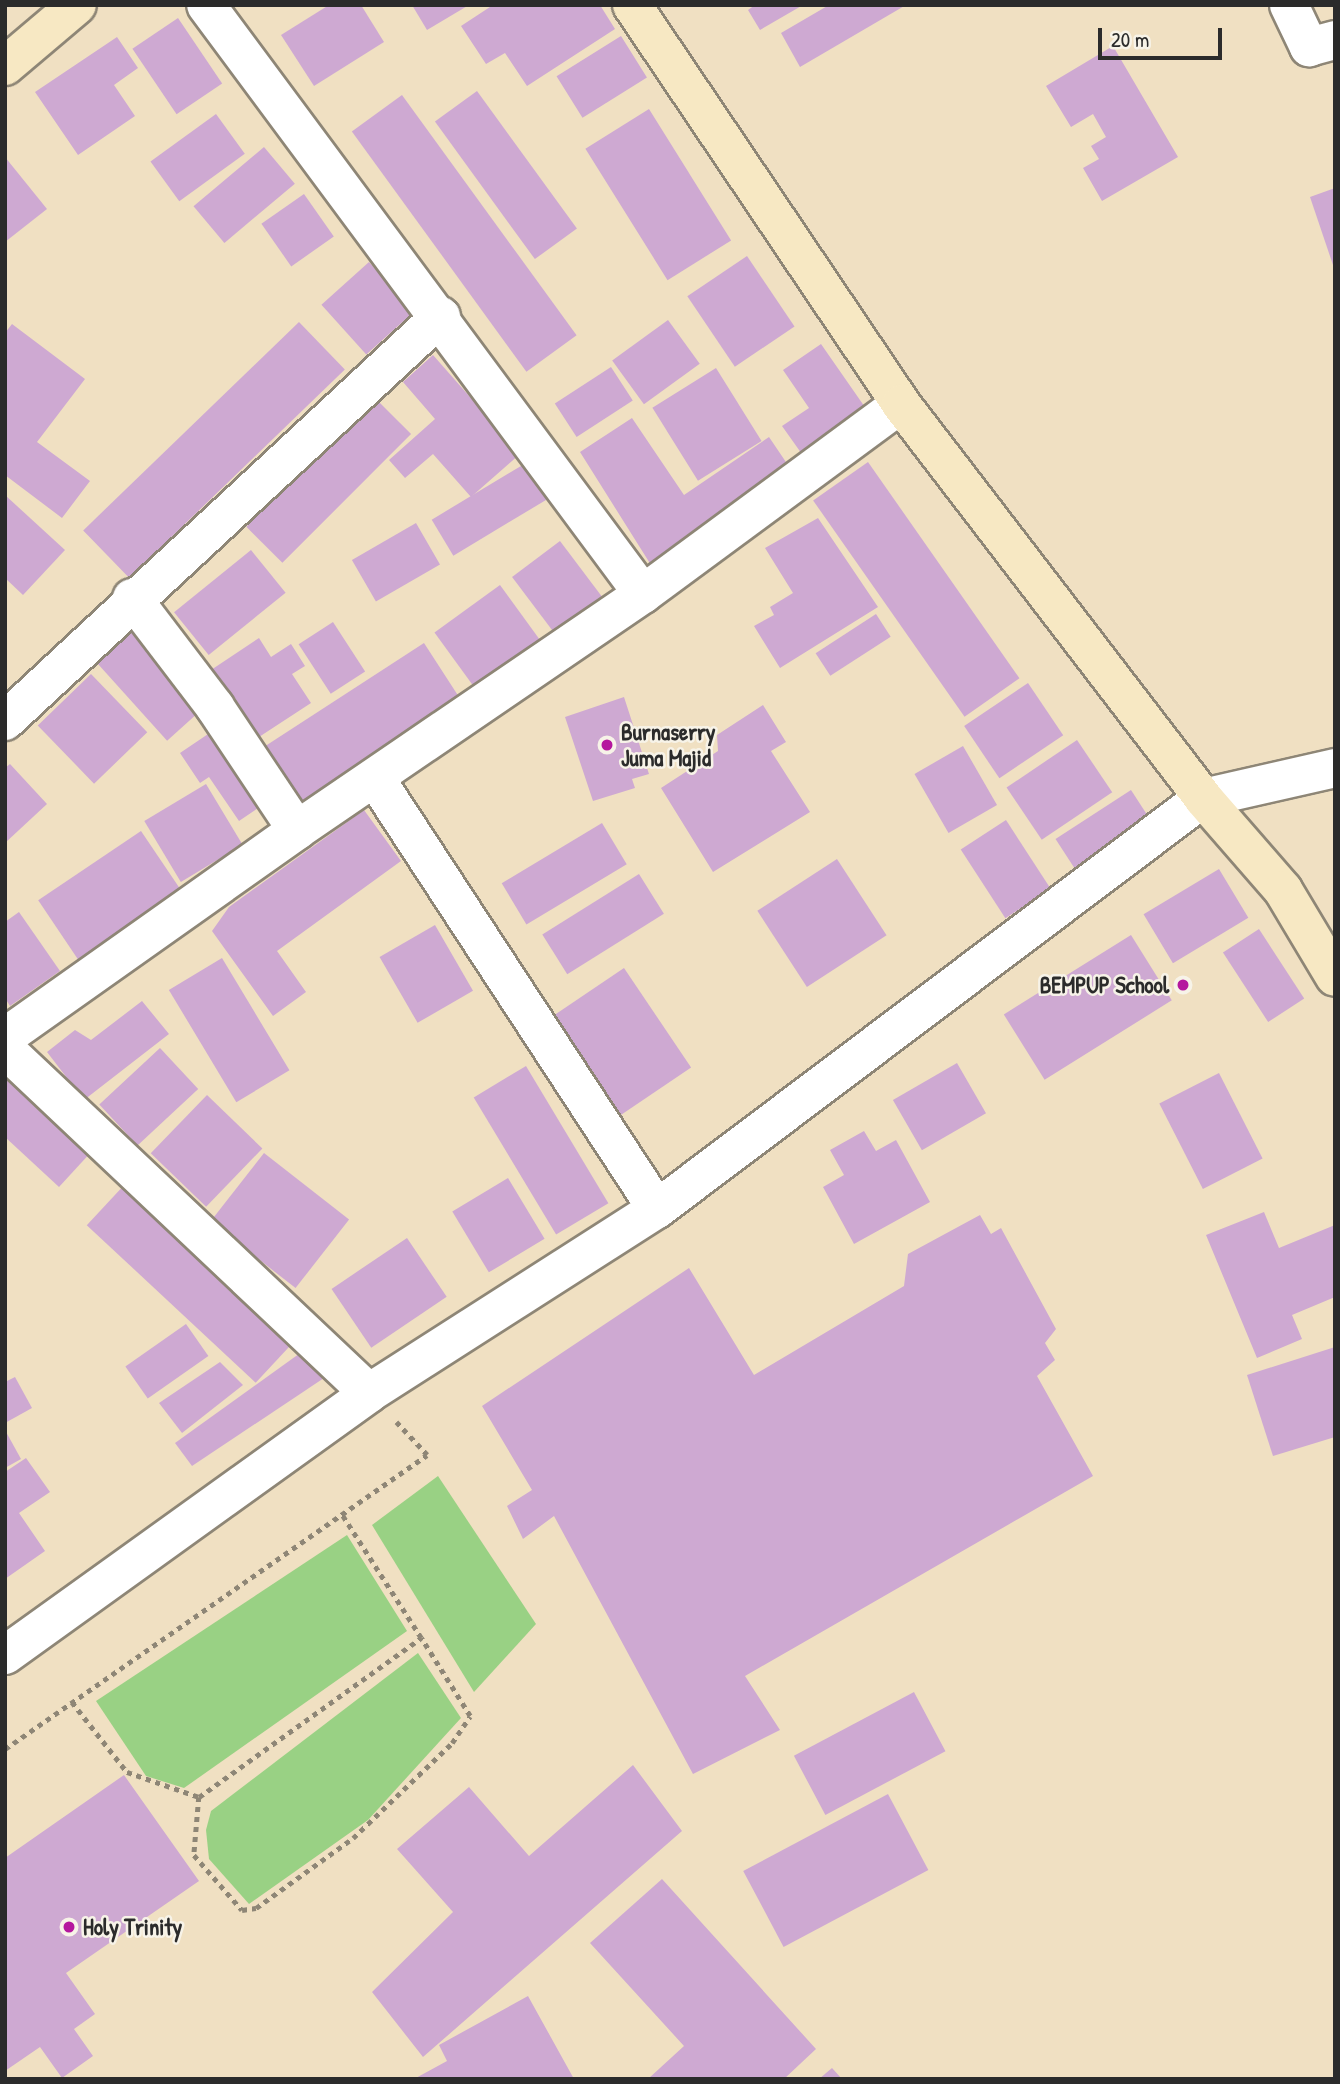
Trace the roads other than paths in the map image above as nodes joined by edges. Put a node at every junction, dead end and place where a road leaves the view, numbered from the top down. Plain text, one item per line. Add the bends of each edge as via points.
1 (77, 5) edge
2 (206, 5) edge
3 (632, 5) edge
4 (1289, 5) edge
5 (1335, 40) edge
6 (5, 66) edge
7 (441, 316) junction
8 (901, 404) junction
9 (643, 594) junction
10 (132, 598) junction
11 (5, 721) edge
12 (1335, 768) edge
13 (375, 778) junction
14 (1203, 798) junction
15 (297, 830) junction
16 (1335, 977) edge
17 (5, 1037) edge
18 (5, 1049) edge
19 (657, 1209) junction
20 (369, 1393) junction
21 (5, 1655) edge

1 - 6 street
2 - 7 street
3 - 8 street
4 - 5 street via 1309,47
7 - 9 street
7 - 10 street
8 - 9 street
8 - 14 street
9 - 13 street
10 - 11 street
10 - 15 street via 215,708
12 - 14 street
13 - 15 street
13 - 19 street
14 - 16 street via 1283,890
14 - 19 street
15 - 17 street
18 - 20 street
19 - 20 street
20 - 21 street

